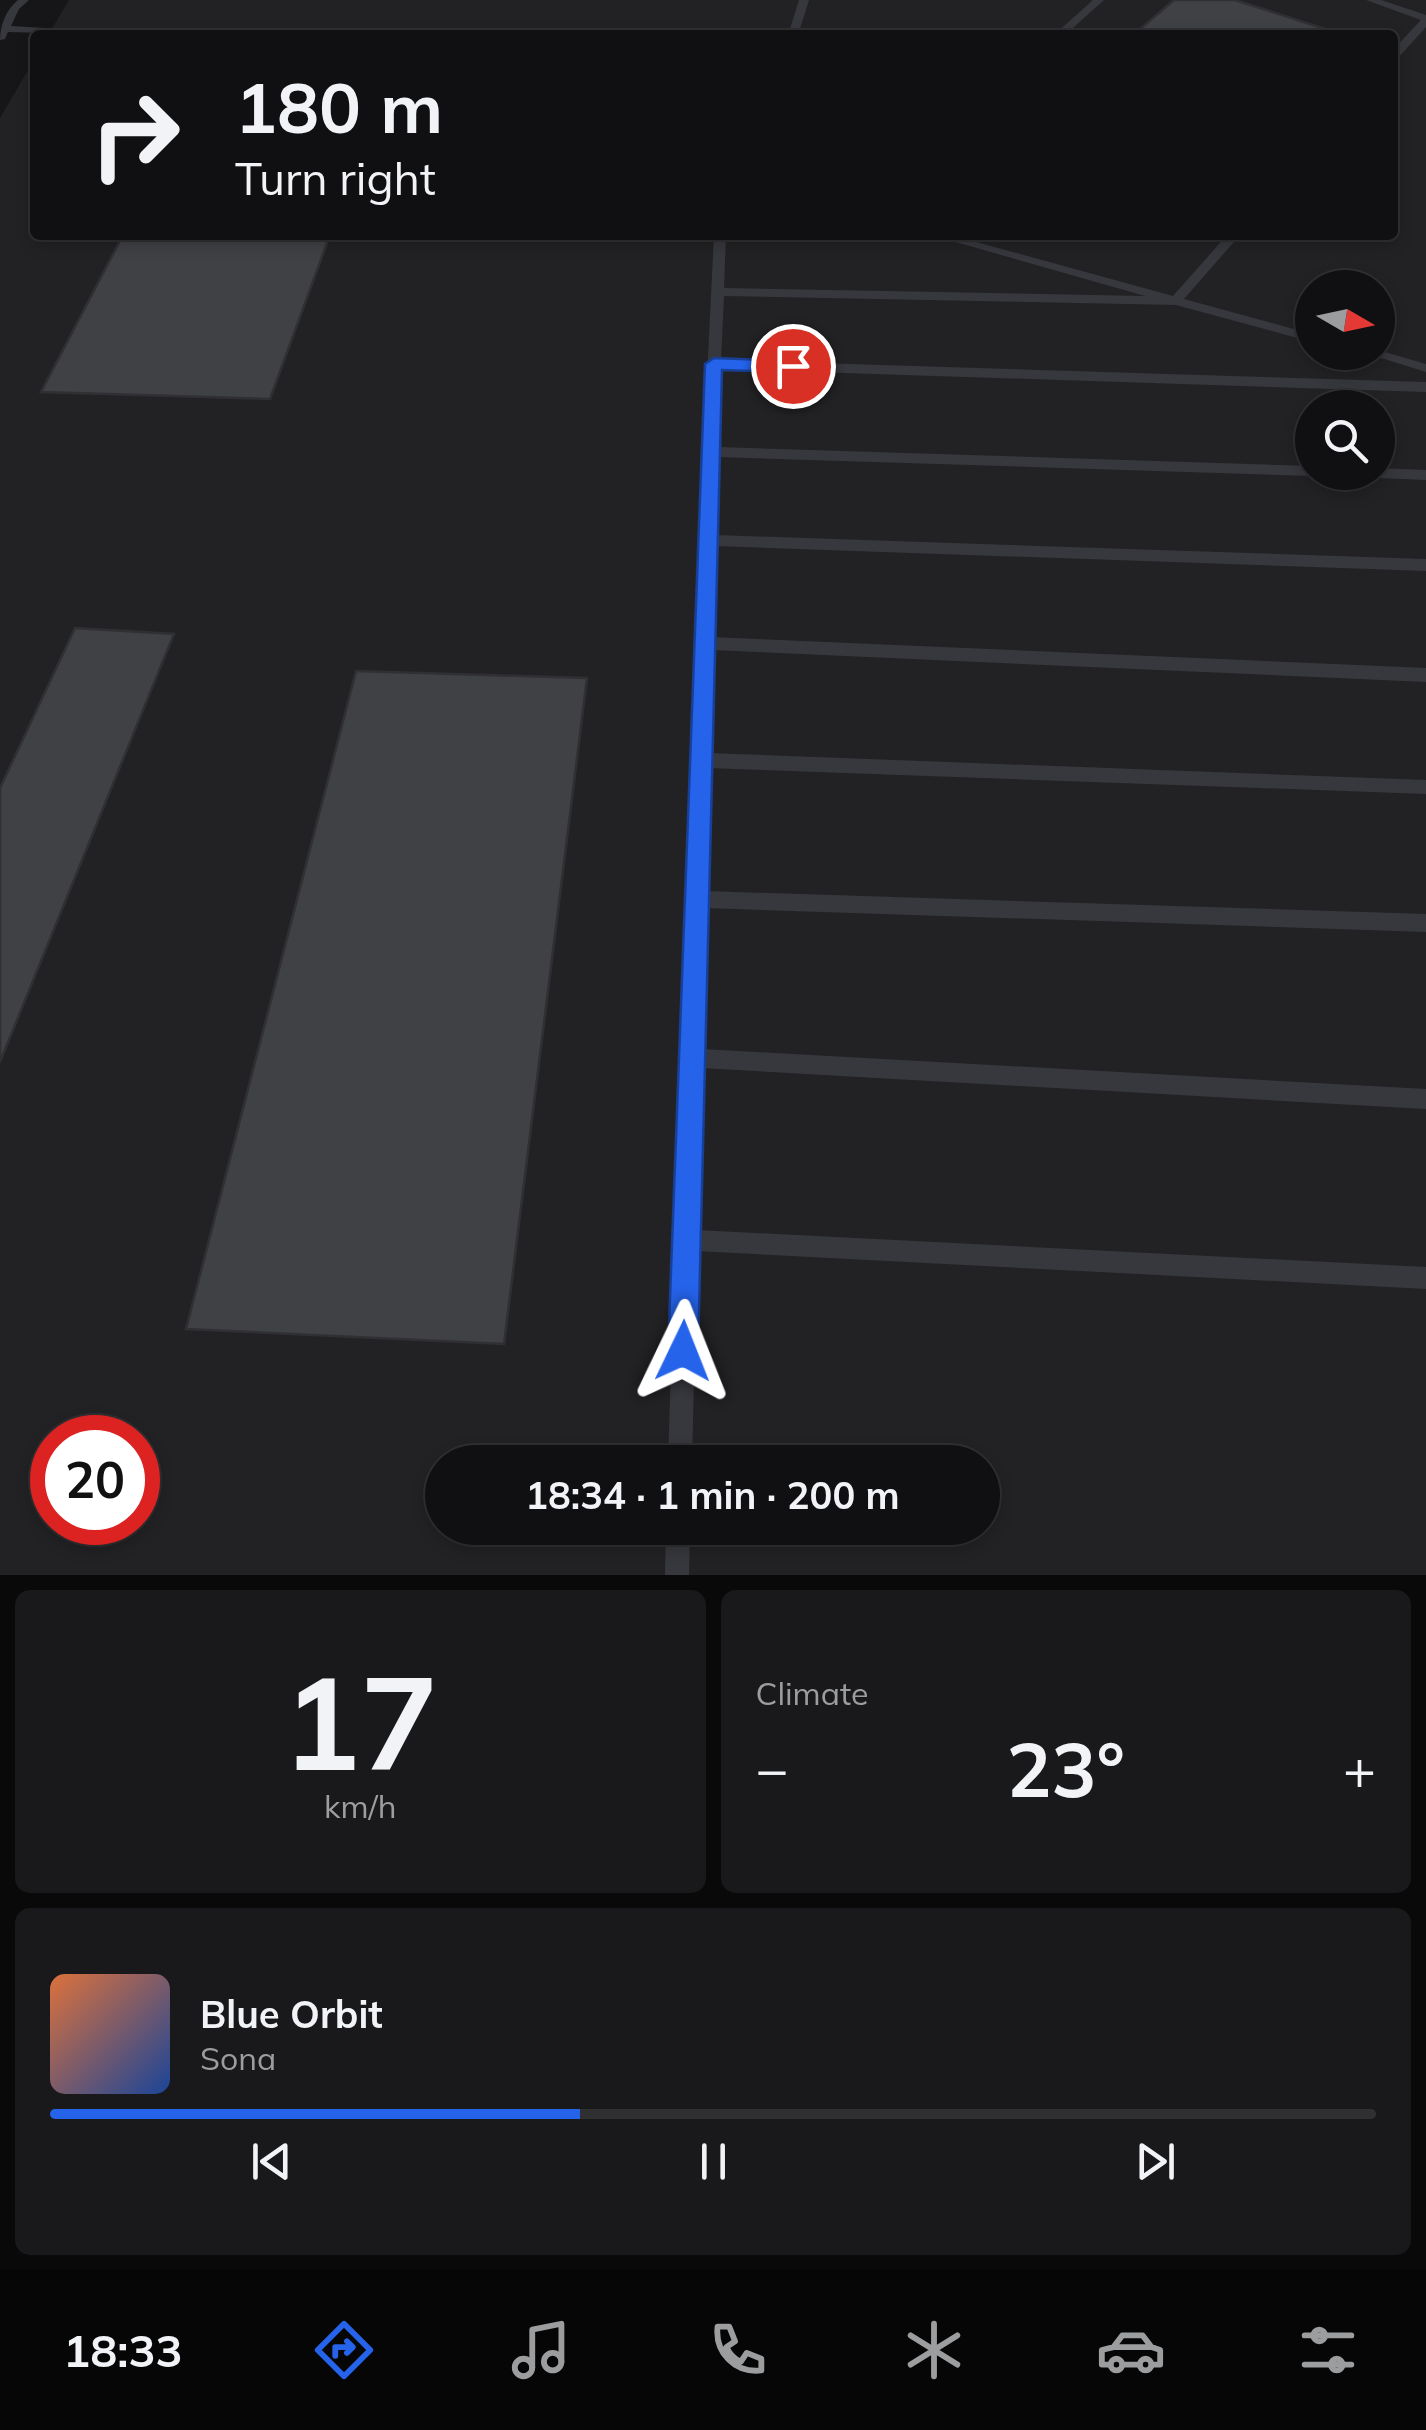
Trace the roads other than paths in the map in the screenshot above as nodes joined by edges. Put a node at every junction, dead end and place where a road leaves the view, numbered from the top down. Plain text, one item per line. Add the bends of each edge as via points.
1 (24, 0) edge
2 (804, 0) edge
3 (1098, 0) edge
4 (1371, 0) edge
5 (1426, 19) edge
6 (795, 30) edge
7 (1065, 30) edge
8 (2, 34) edge
9 (30, 34) edge
10 (1398, 51) edge
11 (720, 240) edge
12 (955, 240) edge
13 (1230, 240) edge
14 (719, 292) junction
15 (1175, 301) junction
16 (1295, 333) edge
17 (1395, 359) edge
18 (714, 364) junction
19 (1426, 368) edge
20 (1426, 387) edge
21 (713, 452) junction
22 (1295, 470) edge
23 (1395, 474) edge
24 (1426, 475) edge
25 (708, 540) junction
26 (1426, 565) edge
27 (702, 644) junction
28 (1426, 675) edge
29 (700, 760) junction
30 (1426, 787) edge
31 (696, 900) junction
32 (1426, 923) edge
33 (691, 1058) junction
34 (1426, 1099) edge
35 (686, 1240) junction
36 (1426, 1278) edge
37 (680, 1445) edge
38 (678, 1545) edge
39 (677, 1575) edge

1 - 8 lane
2 - 6 lane
3 - 7 lane
4 - 5 lane
5 - 10 lane
8 - 9 lane
11 - 14 lane
12 - 15 lane
13 - 15 lane
14 - 15 lane
14 - 18 lane
15 - 16 lane
17 - 19 lane
18 - 20 lane
18 - 21 lane
21 - 22 lane
21 - 25 lane
23 - 24 lane
25 - 26 lane
25 - 27 lane
27 - 28 lane
27 - 29 lane
29 - 30 lane
29 - 31 lane
31 - 32 lane
31 - 33 lane
33 - 34 lane
33 - 35 lane
35 - 36 lane
35 - 37 lane
38 - 39 lane

